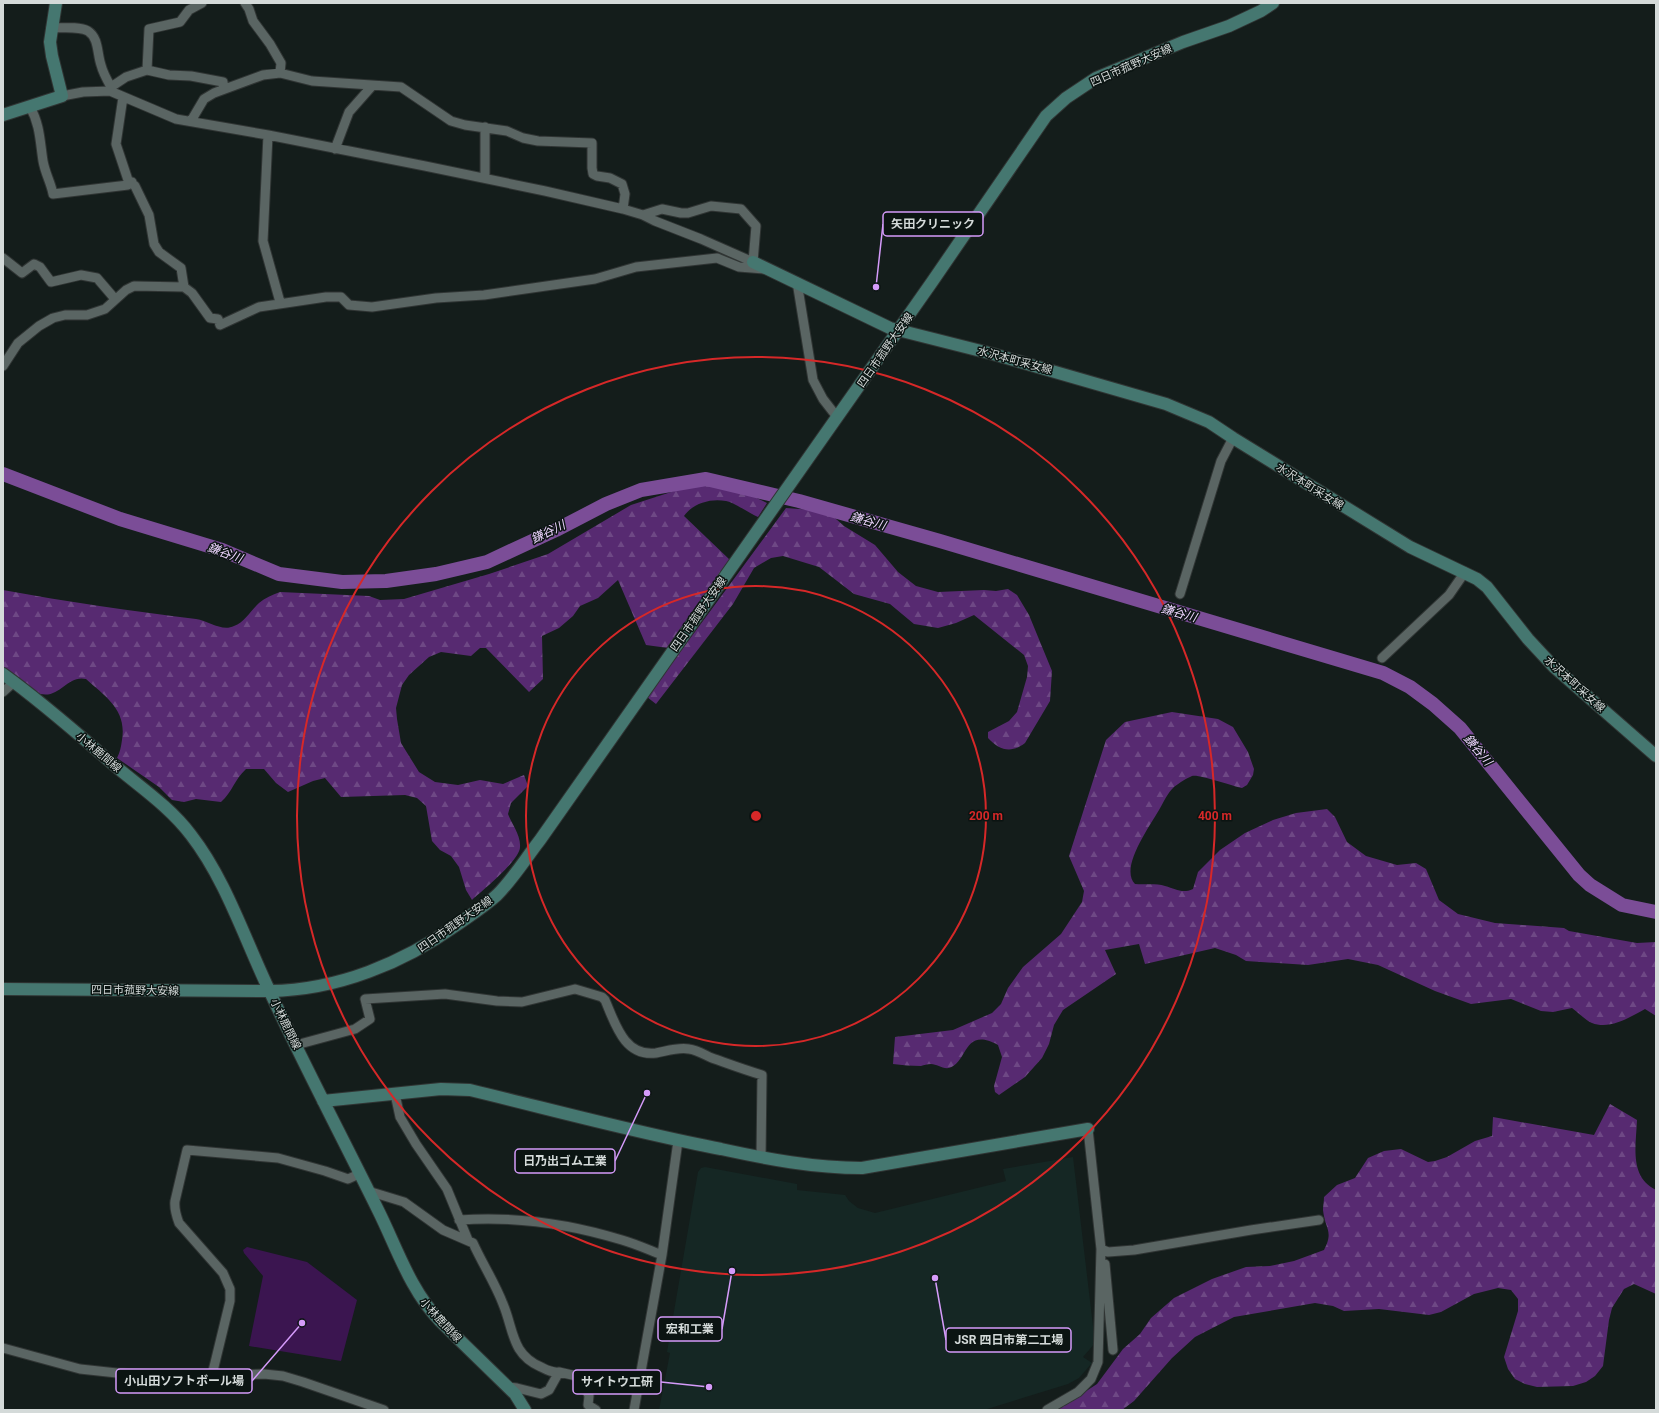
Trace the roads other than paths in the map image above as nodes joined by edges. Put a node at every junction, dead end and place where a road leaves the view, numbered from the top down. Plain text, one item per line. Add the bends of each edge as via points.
1 (56, 3) edge
2 (202, 3) edge
3 (245, 3) edge
4 (1273, 3) edge
5 (51, 28) junction
6 (147, 70) junction
7 (280, 73) junction
8 (372, 86) junction
9 (111, 89) junction
10 (224, 89) junction
11 (62, 96) junction
12 (123, 97) junction
13 (30, 107) junction
14 (3, 115) edge
15 (191, 120) junction
16 (485, 127) junction
17 (268, 135) junction
18 (335, 149) junction
19 (485, 178) junction
20 (132, 182) junction
21 (623, 209) junction
22 (643, 215) junction
23 (3, 258) edge
24 (753, 262) junction
25 (770, 270) junction
26 (796, 282) junction
27 (184, 287) junction
28 (115, 299) junction
29 (280, 302) junction
30 (899, 330) junction
31 (3, 366) edge
32 (834, 422) junction
33 (1233, 438) junction
34 (1465, 572) junction
35 (1180, 594) dead end
36 (1382, 658) dead end
37 (3, 674) edge
38 (14, 682) junction
39 (3, 692) edge
40 (1656, 756) edge
41 (3, 989) edge
42 (270, 991) junction
43 (296, 1045) junction
44 (395, 1094) junction
45 (323, 1102) junction
46 (1088, 1129) joint
47 (678, 1141) junction
48 (761, 1157) junction
49 (359, 1174) junction
50 (368, 1191) junction
51 (459, 1220) junction
52 (1319, 1220) dead end
53 (468, 1240) junction
54 (1101, 1249) junction
55 (662, 1255) junction
56 (3, 1348) edge
57 (1113, 1350) dead end
58 (559, 1372) junction
59 (212, 1375) junction
60 (508, 1387) junction
61 (384, 1410) edge
62 (526, 1410) edge
63 (596, 1410) edge
64 (634, 1410) edge
65 (1047, 1410) edge

1 - 5 main road
2 - 6 street via 189,10 180,22 149,29
3 - 7 street via 253,21 281,63
4 - 30 main road, 四日市菰野大安線 via 1229,26 1096,78 1066,98 1038,127
5 - 9 street via 87,31 93,36 100,64
5 - 11 main road via 52,56
6 - 9 street via 126,77
6 - 10 street via 223,82
7 - 8 street via 312,81
7 - 10 street via 264,75
8 - 16 street via 401,87 451,121
8 - 18 street via 349,112
9 - 11 street
9 - 12 street
10 - 15 street via 204,99
11 - 13 main road
12 - 15 street via 176,119
12 - 20 street via 116,144 128,180
13 - 14 main road
13 - 20 street via 36,117 43,161 53,194 128,185
15 - 17 street
16 - 19 street
16 - 21 street via 538,141 592,143 593,174 622,184 625,194
17 - 18 street
17 - 29 street via 263,241
18 - 19 street
19 - 21 street
20 - 27 street via 149,215 154,244 159,252 181,268
21 - 22 street
22 - 24 street
22 - 24 street via 662,209 681,213 711,206 741,209 756,226
23 - 28 street via 22,273 34,264 40,267 51,282 81,275 97,278
24 - 25 main road, 水沢本町采女線
25 - 26 main road, 水沢本町采女線
25 - 29 street via 739,267 717,258 636,267 595,279 484,295 436,298 372,307 349,305 341,297 326,296
26 - 30 main road, 水沢本町采女線
26 - 32 street via 813,380
27 - 28 street via 134,286
27 - 29 street via 192,293 210,318 218,319 220,325 259,307
28 - 31 street via 105,309 87,315 53,318 39,326 18,343
30 - 32 main road, 四日市菰野大安線
30 - 33 main road, 水沢本町采女線 via 1166,404 1209,422
32 - 42 main road, 四日市菰野大安線 via 505,886 471,915 432,942 393,963 311,988
33 - 34 main road, 水沢本町采女線 via 1410,547
33 - 35 street via 1221,461
34 - 36 street via 1448,595
34 - 40 main road, 水沢本町采女線 via 1487,587 1554,667
37 - 38 main road, 小林鹿間線
38 - 39 street
38 - 42 main road, 小林鹿間線 via 156,799 192,835 215,873
41 - 42 main road, 四日市菰野大安線
42 - 43 main road, 小林鹿間線
43 - 45 main road, 小林鹿間線
43 - 48 street via 355,1029 370,1019 365,999 445,994 522,1002 575,989 602,997 618,1030 636,1050 655,1053 689,1048 762,1075
44 - 45 main road
44 - 47 main road via 441,1089 470,1090
44 - 51 street via 400,1117 447,1189
45 - 49 main road, 小林鹿間線
46 - 48 main road via 862,1168 824,1167
46 - 54 street
47 - 48 main road
47 - 55 street
49 - 50 main road, 小林鹿間線
49 - 59 street via 348,1179 278,1158 187,1150 174,1206 176,1215 179,1223 223,1273 230,1290 230,1301
50 - 53 street via 404,1202 443,1230
50 - 60 main road, 小林鹿間線 via 417,1294 429,1310
51 - 53 street
51 - 55 street via 527,1220 622,1240
52 - 54 street via 1134,1250 1108,1252
53 - 58 street via 473,1243 504,1305 510,1328 523,1355 532,1363 551,1372
54 - 57 street via 1105,1264
54 - 65 street via 1098,1362 1091,1379 1078,1392
55 - 64 street
56 - 59 street via 95,1371
58 - 60 street via 549,1390 541,1394
58 - 63 street via 581,1377 589,1396 588,1405
59 - 61 street via 283,1376
60 - 62 main road, 小林鹿間線

